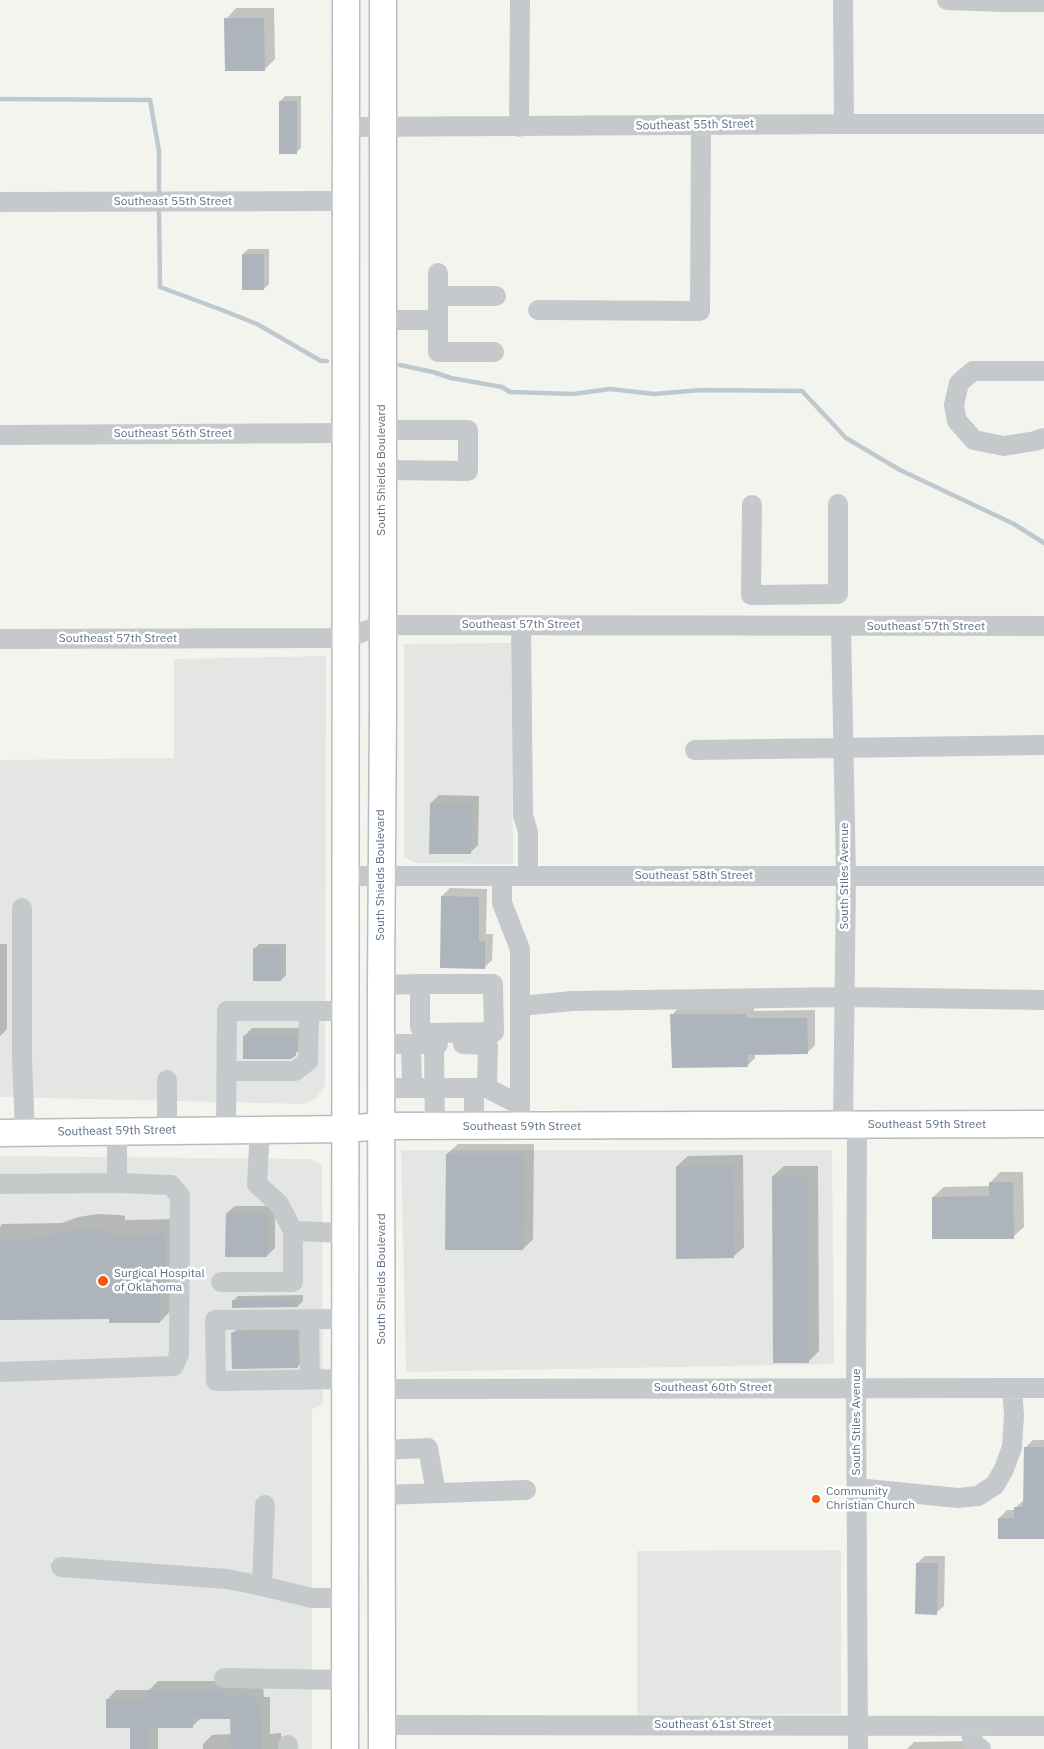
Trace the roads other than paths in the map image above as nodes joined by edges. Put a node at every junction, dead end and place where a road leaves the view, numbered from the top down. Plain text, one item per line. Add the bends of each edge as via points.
1 (346, 0) edge
2 (383, 0) edge
3 (520, 0) edge
4 (843, 0) edge
5 (948, 0) edge
6 (1044, 2) edge
7 (844, 124) junction
8 (701, 125) junction
9 (346, 127) junction
10 (382, 127) junction
11 (519, 127) junction
12 (1043, 130) edge
13 (346, 201) junction
14 (0, 202) edge
15 (438, 274) dead end
16 (438, 296) junction
17 (496, 296) dead end
18 (538, 310) dead end
19 (382, 320) junction
20 (438, 320) junction
21 (494, 352) dead end
22 (1044, 371) edge
23 (382, 430) junction
24 (0, 434) edge
25 (346, 434) junction
26 (1044, 438) edge
27 (382, 470) junction
28 (752, 504) dead end
29 (838, 504) dead end
30 (838, 594) junction
31 (760, 595) junction
32 (382, 625) junction
33 (520, 625) junction
34 (760, 626) junction
35 (1044, 626) edge
36 (840, 627) junction
37 (346, 638) junction
38 (0, 639) edge
39 (1044, 745) edge
40 (843, 748) junction
41 (695, 750) dead end
42 (345, 876) junction
43 (381, 876) junction
44 (502, 876) junction
45 (528, 876) junction
46 (846, 876) junction
47 (1044, 876) edge
48 (22, 908) dead end
49 (420, 984) dead end
50 (381, 985) junction
51 (845, 997) junction
52 (1044, 1000) edge
53 (520, 1006) junction
54 (308, 1011) junction
55 (345, 1011) junction
56 (381, 1044) junction
57 (411, 1044) junction
58 (461, 1044) dead end
59 (488, 1059) junction
60 (520, 1060) junction
61 (227, 1071) junction
62 (167, 1080) dead end
63 (381, 1088) junction
64 (412, 1088) junction
65 (434, 1088) junction
66 (481, 1088) junction
67 (520, 1116) junction
68 (1044, 1124) edge
69 (850, 1125) junction
70 (381, 1126) junction
71 (435, 1126) junction
72 (474, 1126) junction
73 (226, 1129) junction
74 (260, 1129) junction
75 (345, 1129) junction
76 (167, 1130) junction
77 (117, 1132) junction
78 (12, 1133) edge
79 (0, 1184) edge
80 (117, 1184) junction
81 (293, 1231) junction
82 (345, 1233) junction
83 (221, 1282) dead end
84 (345, 1319) junction
85 (308, 1320) junction
86 (0, 1372) edge
87 (345, 1379) junction
88 (310, 1380) junction
89 (856, 1388) junction
90 (1012, 1388) junction
91 (1044, 1388) edge
92 (382, 1389) junction
93 (382, 1450) junction
94 (857, 1488) junction
95 (526, 1490) dead end
96 (436, 1493) junction
97 (382, 1495) junction
98 (265, 1505) dead end
99 (61, 1567) dead end
100 (262, 1586) junction
101 (345, 1598) junction
102 (382, 1598) junction
103 (224, 1678) dead end
104 (345, 1680) junction
105 (858, 1725) junction
106 (969, 1726) junction
107 (1044, 1726) edge
108 (382, 1737) edge
109 (345, 1749) edge
110 (858, 1749) edge
111 (981, 1749) edge

1 - 9 main road
2 - 10 main road, South Shields Boulevard
3 - 11 street
4 - 7 street
5 - 6 street
7 - 8 street, Southeast 55th Street
7 - 12 street, Southeast 55th Street
8 - 11 street, Southeast 55th Street
8 - 18 street via 700,312
9 - 10 street, Southeast 55th Street
9 - 13 main road
10 - 11 street, Southeast 55th Street
10 - 19 main road, South Shields Boulevard
13 - 14 street, Southeast 55th Street
13 - 25 main road
15 - 16 street
16 - 17 street
16 - 20 street
19 - 20 street
19 - 23 main road, South Shields Boulevard
20 - 21 street via 438,352
22 - 26 street via 973,371 959,383 954,405 957,421 974,440 1004,446
23 - 27 main road, South Shields Boulevard
23 - 27 street via 468,430 468,471
24 - 25 street, Southeast 56th Street
25 - 37 main road
27 - 32 main road, South Shields Boulevard
28 - 31 street via 752,595
29 - 30 street, South Stiles Avenue
30 - 31 street
30 - 36 street, South Stiles Avenue
31 - 34 street
32 - 33 street, Southeast 57th Street
32 - 37 street, Southeast 57th Street
32 - 43 main road, South Shields Boulevard
33 - 34 street, Southeast 57th Street
33 - 45 street
34 - 36 street, Southeast 57th Street
35 - 36 street, Southeast 57th Street
36 - 40 street, South Stiles Avenue
37 - 38 street, Southeast 57th Street
37 - 42 main road
39 - 40 street
40 - 41 street
40 - 46 street, South Stiles Avenue
42 - 43 street, Southeast 58th Street
42 - 55 main road
43 - 44 street, Southeast 58th Street
43 - 50 main road, South Shields Boulevard
44 - 45 street, Southeast 58th Street
44 - 53 street via 502,904 520,949
45 - 46 street, Southeast 58th Street
46 - 47 street, Southeast 58th Street
46 - 51 street, South Stiles Avenue
48 - 78 street via 22,1058
49 - 50 street
50 - 56 main road, South Shields Boulevard
51 - 52 street
51 - 53 street via 572,1001
51 - 69 street, South Stiles Avenue
53 - 60 street
54 - 55 street
54 - 61 street via 308,1061 295,1071
54 - 61 street via 227,1011
55 - 75 main road
56 - 57 street
56 - 63 main road, South Shields Boulevard
57 - 64 street
57 - 65 street via 436,1044
58 - 59 street via 488,1045
59 - 60 street
59 - 66 street
60 - 67 street
61 - 73 street
62 - 76 street
63 - 64 street
63 - 70 main road, South Shields Boulevard
64 - 65 street
65 - 66 street
65 - 71 street
66 - 67 street
66 - 72 street
67 - 69 main road, Southeast 59th Street
67 - 72 main road, Southeast 59th Street
68 - 69 main road, Southeast 59th Street
69 - 89 street, South Stiles Avenue
70 - 71 main road, Southeast 59th Street
70 - 75 main road, Southeast 59th Street
70 - 92 main road, South Shields Boulevard
71 - 72 main road, Southeast 59th Street
73 - 74 main road, Southeast 59th Street
73 - 76 main road, Southeast 59th Street
74 - 75 main road, Southeast 59th Street
74 - 81 street via 257,1184 279,1204
75 - 82 main road
76 - 77 main road, Southeast 59th Street
77 - 78 main road, Southeast 59th Street
77 - 80 street
79 - 80 street
80 - 86 street via 172,1185 180,1196 179,1354 174,1366
81 - 82 street
81 - 83 street via 293,1282
82 - 84 main road
84 - 85 street
84 - 87 main road
85 - 88 street
85 - 88 street via 215,1320 216,1381
87 - 88 street
87 - 101 main road
89 - 90 street, Southeast 60th Street
89 - 92 street, Southeast 60th Street
89 - 94 street, South Stiles Avenue
90 - 91 street, Southeast 60th Street
90 - 94 street via 1012,1447 994,1485 978,1496 958,1498
92 - 93 main road, South Shields Boulevard
93 - 96 street via 428,1448
93 - 97 main road, South Shields Boulevard
94 - 105 street, South Stiles Avenue
95 - 96 street
96 - 97 street
97 - 102 main road, South Shields Boulevard
98 - 100 street
99 - 100 street via 227,1579
100 - 101 street via 312,1598
101 - 102 main road
101 - 104 main road
102 - 108 main road, South Shields Boulevard
103 - 104 street
104 - 109 main road
105 - 106 street, Southeast 61st Street
105 - 108 street, Southeast 61st Street
105 - 110 street, South Stiles Avenue
106 - 107 street, Southeast 61st Street
106 - 111 street via 974,1744

